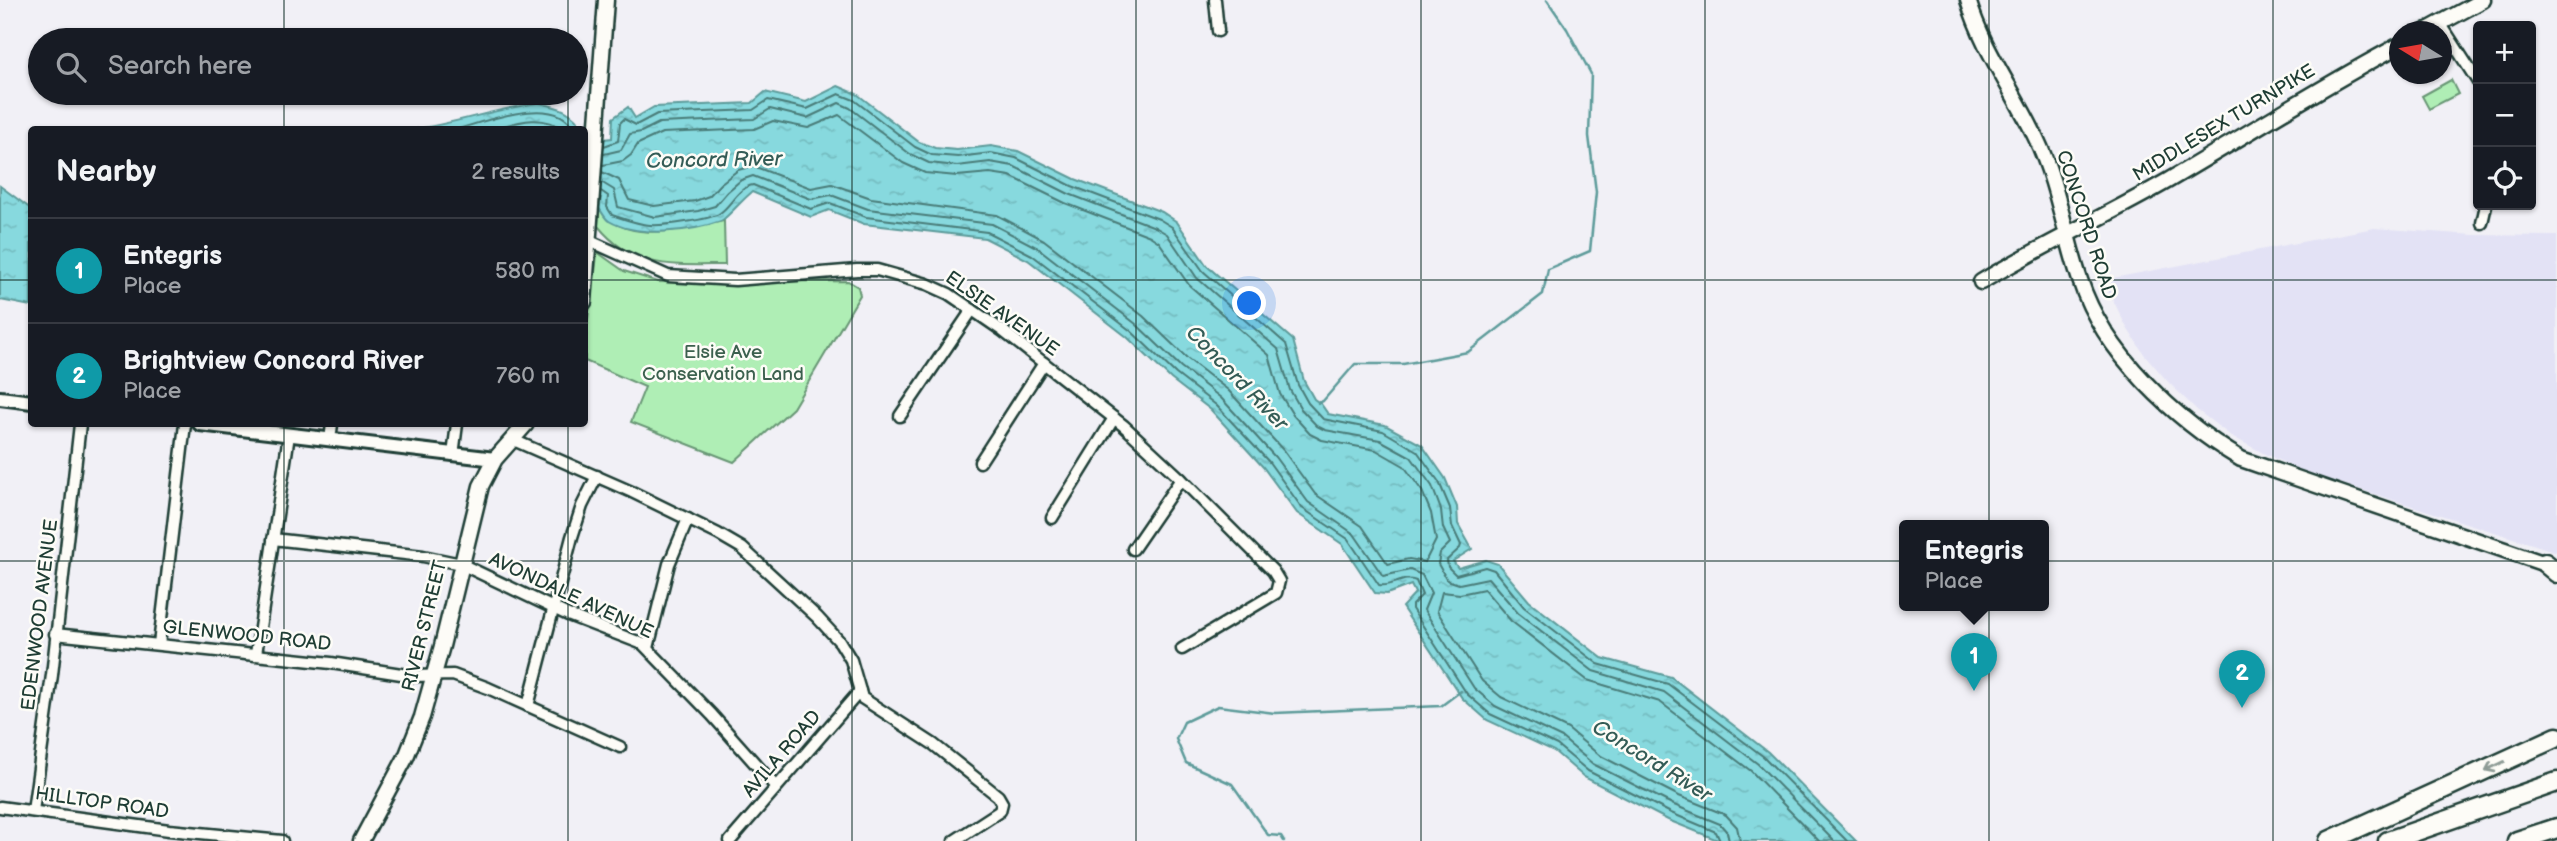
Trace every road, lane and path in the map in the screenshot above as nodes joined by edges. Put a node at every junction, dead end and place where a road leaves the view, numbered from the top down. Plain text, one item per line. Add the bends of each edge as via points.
1 (606, 0) edge
2 (1215, 0) edge
3 (1968, 0) edge
4 (2483, 0) edge
5 (2444, 21) edge
6 (1218, 31) dead end
7 (2452, 42) edge
8 (2389, 51) edge
9 (2473, 74) edge
10 (2485, 210) edge
11 (2482, 223) dead end
12 (2068, 236) junction
13 (590, 241) junction
14 (588, 261) edge
15 (1981, 282) dead end
16 (972, 310) junction
17 (1044, 363) junction
18 (0, 398) edge
19 (28, 402) edge
20 (900, 416) dead end
21 (1114, 418) junction
22 (80, 427) edge
23 (185, 427) edge
24 (224, 427) edge
25 (332, 427) edge
26 (457, 427) edge
27 (523, 427) edge
28 (289, 435) junction
29 (511, 439) junction
30 (330, 440) junction
31 (453, 455) junction
32 (495, 459) junction
33 (980, 462) dead end
34 (597, 476) junction
35 (1181, 479) junction
36 (688, 519) junction
37 (1052, 519) dead end
38 (273, 539) junction
39 (1133, 549) dead end
40 (461, 564) junction
41 (2554, 567) edge
42 (555, 610) junction
43 (55, 634) junction
44 (159, 644) junction
45 (648, 648) junction
46 (1182, 649) dead end
47 (256, 654) junction
48 (435, 674) junction
49 (860, 691) junction
50 (528, 706) junction
51 (2557, 737) edge
52 (620, 747) dead end
53 (2557, 782) edge
54 (776, 787) junction
55 (0, 807) edge
56 (33, 811) junction
57 (2557, 828) edge
58 (282, 841) edge
59 (361, 841) edge
60 (730, 841) edge
61 (954, 841) edge
62 (2329, 841) edge
63 (2388, 841) edge
64 (2517, 841) edge

1 - 13 main road
2 - 6 street
3 - 12 main road, CONCORD ROAD via 1977,29 2036,138 2056,186
4 - 5 main road
7 - 9 street
8 - 12 main road, MIDDLESEX TURNPIKE
10 - 11 street
12 - 15 main road, MIDDLESEX TURNPIKE
12 - 41 main road, CONCORD ROAD via 2085,293 2110,340 2163,401 2197,431 2241,459
13 - 14 main road
13 - 16 street, ELSIE AVENUE via 668,276 735,280 877,270 927,284
16 - 17 street, ELSIE AVENUE
16 - 20 street
17 - 21 street, ELSIE AVENUE
17 - 33 street
18 - 19 street
21 - 35 street, ELSIE AVENUE
21 - 37 street
22 - 43 street, EDENWOOD AVENUE
23 - 44 street
24 - 28 street
25 - 30 street
26 - 31 street
27 - 29 main road, RIVER STREET
28 - 30 street
28 - 38 street
29 - 32 main road, RIVER STREET
29 - 34 street
30 - 31 street
31 - 32 street
32 - 40 main road, RIVER STREET via 481,485
34 - 36 street
34 - 42 street via 572,537
35 - 39 street
35 - 46 street, ELSIE AVENUE via 1267,562 1279,581 1276,593
36 - 45 street via 669,565
36 - 49 street via 742,548 817,617 848,654
38 - 40 street, AVONDALE AVENUE
38 - 47 street
40 - 42 street, AVONDALE AVENUE
40 - 48 main road, RIVER STREET
42 - 45 street, AVONDALE AVENUE
42 - 50 street
43 - 44 street, GLENWOOD ROAD
43 - 56 street, EDENWOOD AVENUE
44 - 47 street, GLENWOOD ROAD
45 - 54 street, AVONDALE AVENUE
47 - 48 street, GLENWOOD ROAD via 414,676
48 - 50 street, GLENWOOD ROAD via 465,679
48 - 59 main road, RIVER STREET via 406,757
49 - 54 street, AVILA ROAD
49 - 61 street via 862,698 933,744 1001,800 1000,810
50 - 52 street, GLENWOOD ROAD
51 -> 62 highway
53 - 63 highway
54 - 60 street, AVILA ROAD
55 - 56 street, HILLTOP ROAD
56 - 58 street, HILLTOP ROAD
57 - 64 highway

